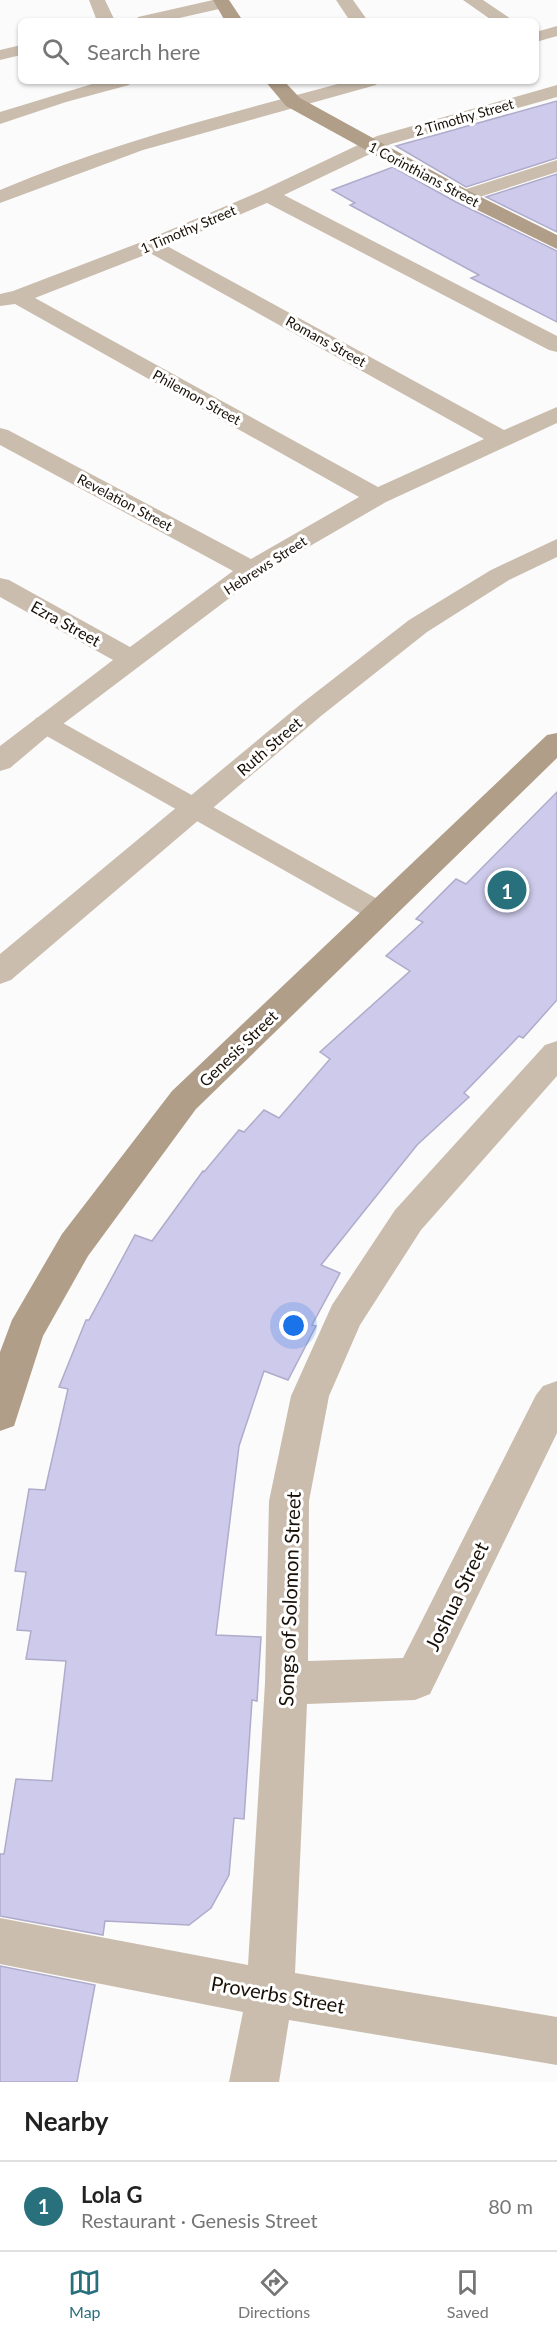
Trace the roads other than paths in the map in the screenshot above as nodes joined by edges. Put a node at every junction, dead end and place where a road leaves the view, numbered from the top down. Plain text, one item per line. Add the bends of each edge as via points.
1 (97, 0) edge
2 (344, 0) edge
3 (471, 0) edge
4 (222, 1) edge
5 (105, 18) edge
6 (156, 18) edge
7 (232, 18) edge
8 (357, 18) edge
9 (500, 18) edge
10 (557, 31) edge
11 (539, 36) edge
12 (18, 50) edge
13 (1, 52) edge
14 (112, 84) edge
15 (277, 84) edge
16 (359, 84) edge
17 (557, 91) edge
18 (293, 102) junction
19 (0, 118) edge
20 (372, 146) junction
21 (557, 166) edge
22 (268, 195) junction
23 (0, 196) edge
24 (464, 196) junction
25 (557, 243) edge
26 (151, 245) junction
27 (9, 299) edge
28 (557, 345) edge
29 (557, 414) edge
30 (0, 435) edge
31 (501, 438) junction
32 (377, 497) junction
33 (557, 548) edge
34 (251, 570) junction
35 (0, 586) edge
36 (131, 659) junction
37 (45, 724) junction
38 (557, 742) edge
39 (0, 761) edge
40 (197, 808) junction
41 (381, 913) junction
42 (0, 972) edge
43 (557, 1054) edge
44 (557, 1398) edge
45 (0, 1414) edge
46 (286, 1683) junction
47 (0, 1941) edge
48 (270, 1993) junction
49 (557, 2041) edge
50 (254, 2082) edge

1 - 5 street
2 - 8 street
3 - 9 street
4 - 6 street
4 - 7 street
10 - 11 street
12 - 13 street
14 - 19 street
15 - 18 street, 1 Corinthians Street
16 - 18 street
17 - 20 street, 2 Timothy Street
18 - 20 street, 1 Corinthians Street
18 - 23 street via 114,153
20 - 22 street, 1 Timothy Street
20 - 24 street, 1 Corinthians Street
21 - 24 street
22 - 26 street, 1 Timothy Street
22 - 28 street
24 - 25 street, 1 Corinthians Street
26 - 27 street, 1 Timothy Street
26 - 31 street, Romans Street
27 - 32 street, Philemon Street
29 - 31 street, Hebrews Street
30 - 34 street, Revelation Street
31 - 32 street, Hebrews Street
32 - 34 street, Hebrews Street
33 - 40 street, Ruth Street via 500,575 418,626 311,710
34 - 36 street, Hebrews Street
35 - 36 street, Ezra Street
36 - 37 street, Hebrews Street
37 - 39 street, Hebrews Street
37 - 40 lane
38 - 41 street, Genesis Street
40 - 41 lane
40 - 42 street, Ruth Street
41 - 45 street, Genesis Street via 177,1109 75,1245 25,1332
43 - 46 street, Songs of Solomon Street via 408,1220 345,1316 310,1396 289,1501
44 - 46 street, Joshua Street via 416,1679
46 - 48 street, Songs of Solomon Street
47 - 48 street, Proverbs Street
48 - 49 street, Proverbs Street
48 - 50 street, Songs of Solomon Street

